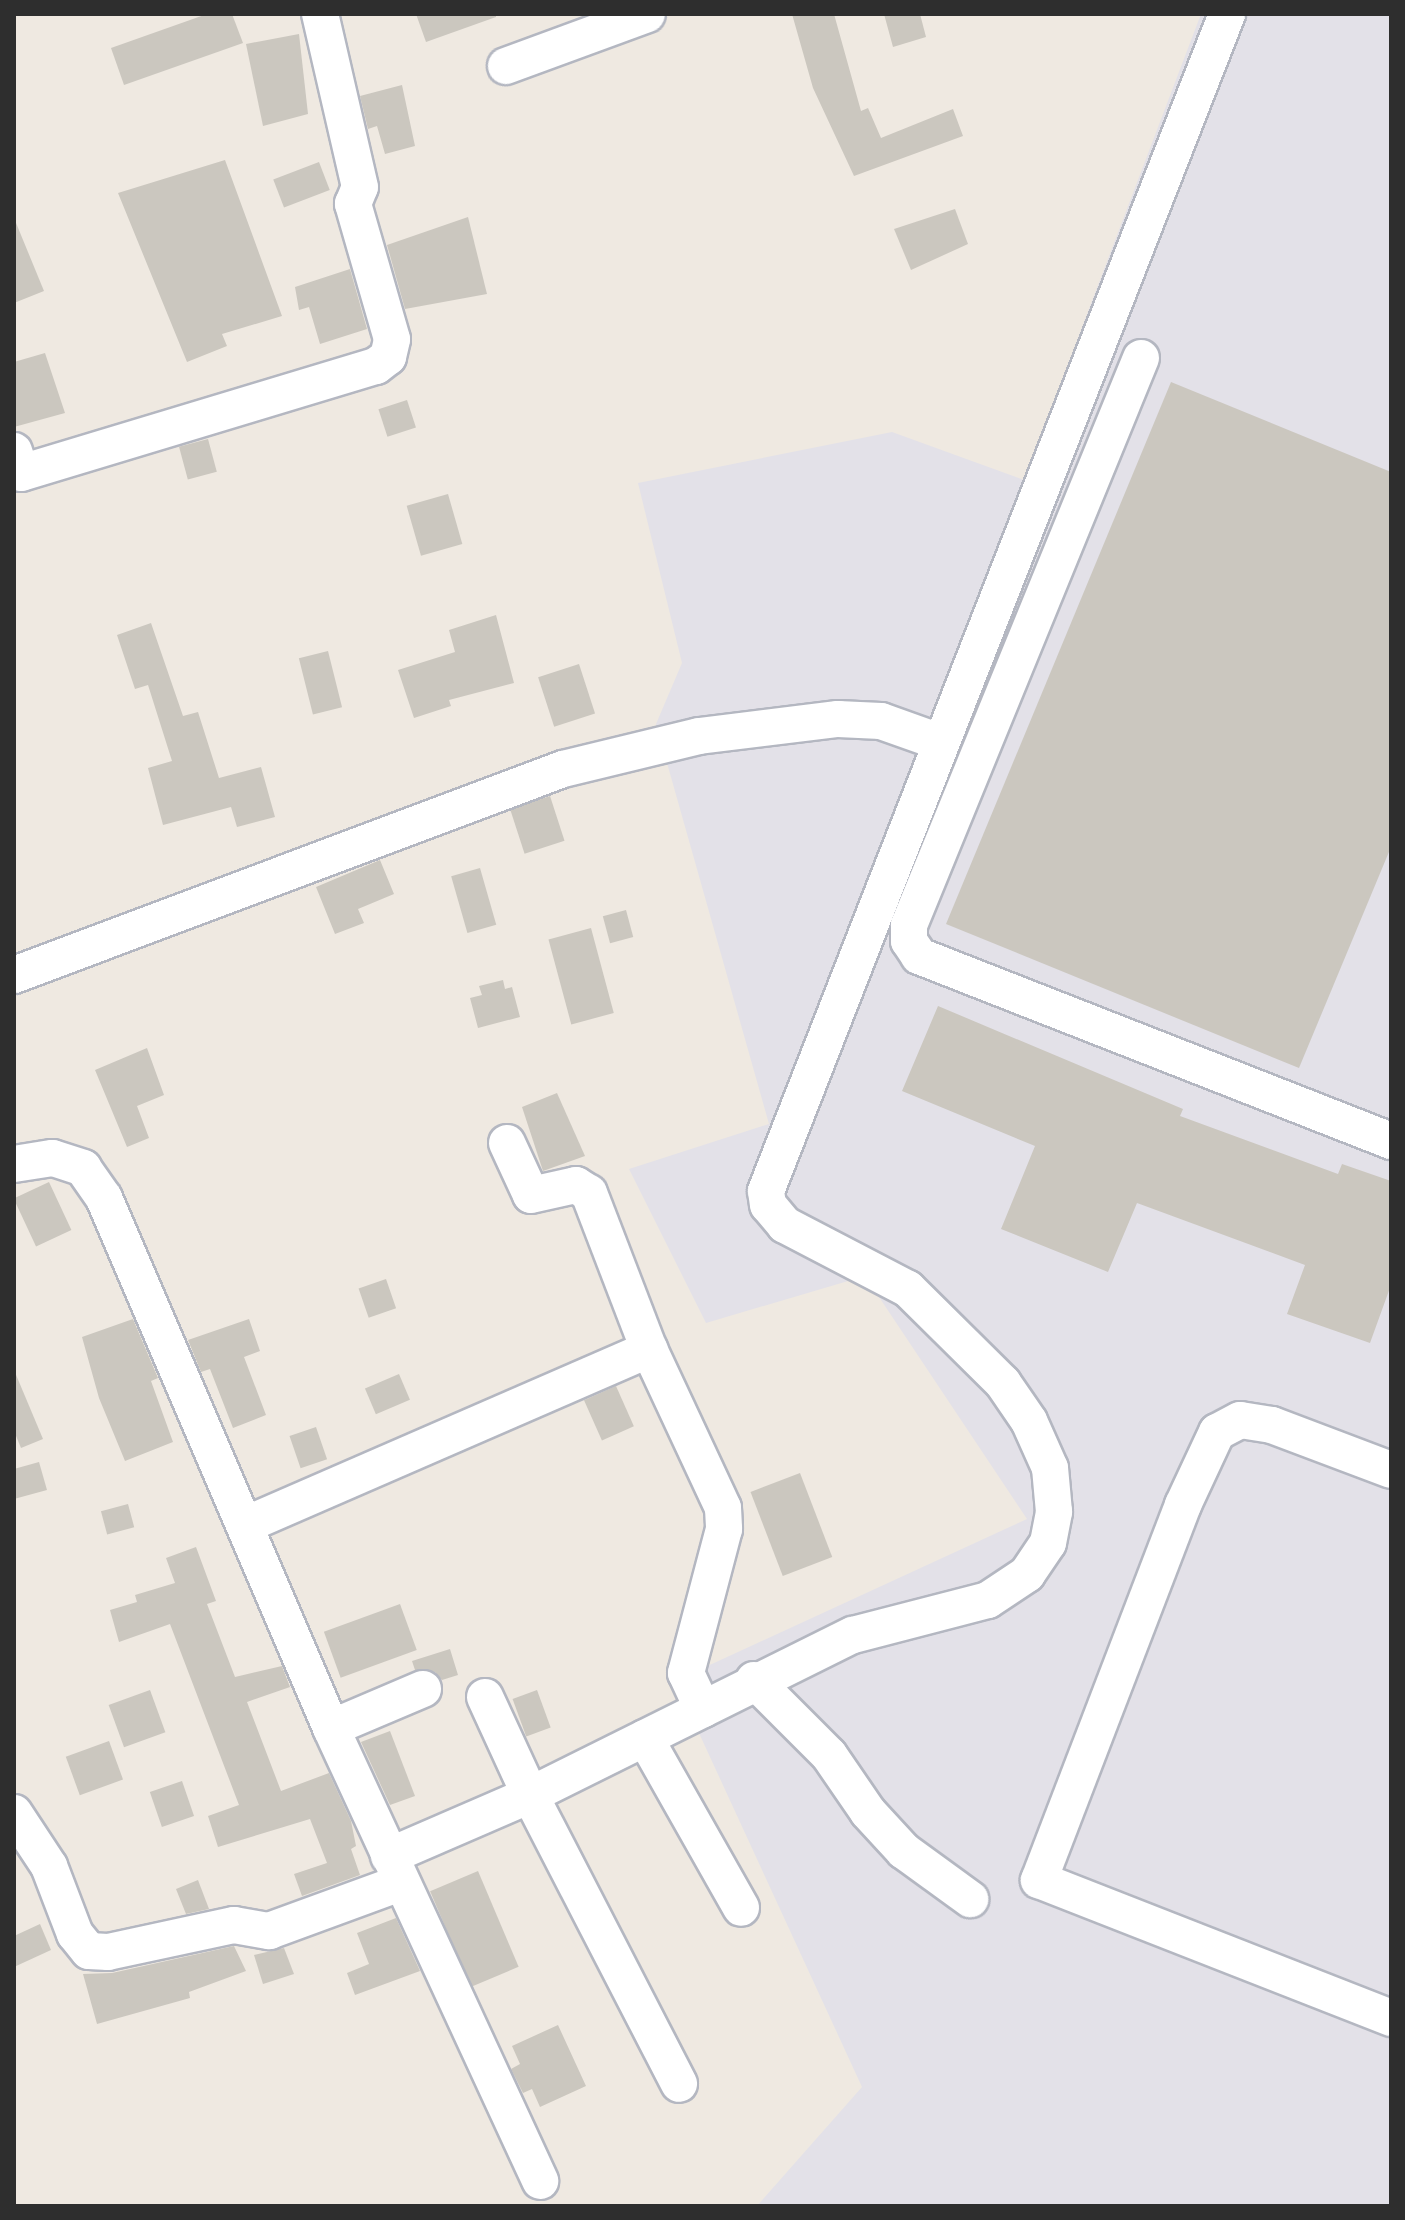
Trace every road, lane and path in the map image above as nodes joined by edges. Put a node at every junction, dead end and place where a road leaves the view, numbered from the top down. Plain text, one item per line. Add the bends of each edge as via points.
1 (320, 14) edge
2 (647, 14) edge
3 (1227, 14) edge
4 (506, 66) dead end
5 (1141, 358) dead end
6 (14, 451) edge
7 (940, 742) junction
8 (14, 975) edge
9 (1391, 1141) edge
10 (507, 1143) dead end
11 (14, 1164) edge
12 (649, 1349) junction
13 (1391, 1470) edge
14 (245, 1525) junction
15 (754, 1680) junction
16 (423, 1689) dead end
17 (485, 1697) dead end
18 (703, 1709) junction
19 (331, 1728) junction
20 (645, 1738) junction
21 (530, 1795) junction
22 (14, 1813) edge
23 (395, 1869) junction
24 (970, 1899) dead end
25 (741, 1908) dead end
26 (1391, 2018) edge
27 (679, 2084) dead end
28 (540, 2181) dead end

1 - 6 street via 360,187 353,204 392,339 388,357 376,366 21,473
2 - 4 street
3 - 7 street
5 - 9 street via 909,925 909,941 919,956
7 - 8 street via 881,721 838,719 699,736 563,769
7 - 15 street via 766,1191 768,1205 785,1225 908,1289 1003,1383 1050,1468 1054,1512 1048,1543 1027,1574 988,1600 853,1635
10 - 12 street via 531,1195 576,1185 589,1193
11 - 14 street via 53,1158 83,1168 104,1198
12 - 14 street
12 - 18 street via 726,1517 686,1673
13 - 26 street via 1272,1425 1240,1420 1217,1432 1183,1505 1039,1880
14 - 19 street
15 - 18 street
15 - 24 street via 829,1755 868,1812 904,1851
16 - 19 street
17 - 21 street
18 - 20 street
19 - 23 street
20 - 21 street
20 - 25 street
21 - 23 street
21 - 27 street
22 - 23 street via 49,1866 75,1934 89,1951 108,1952 234,1925 269,1931
23 - 28 street

